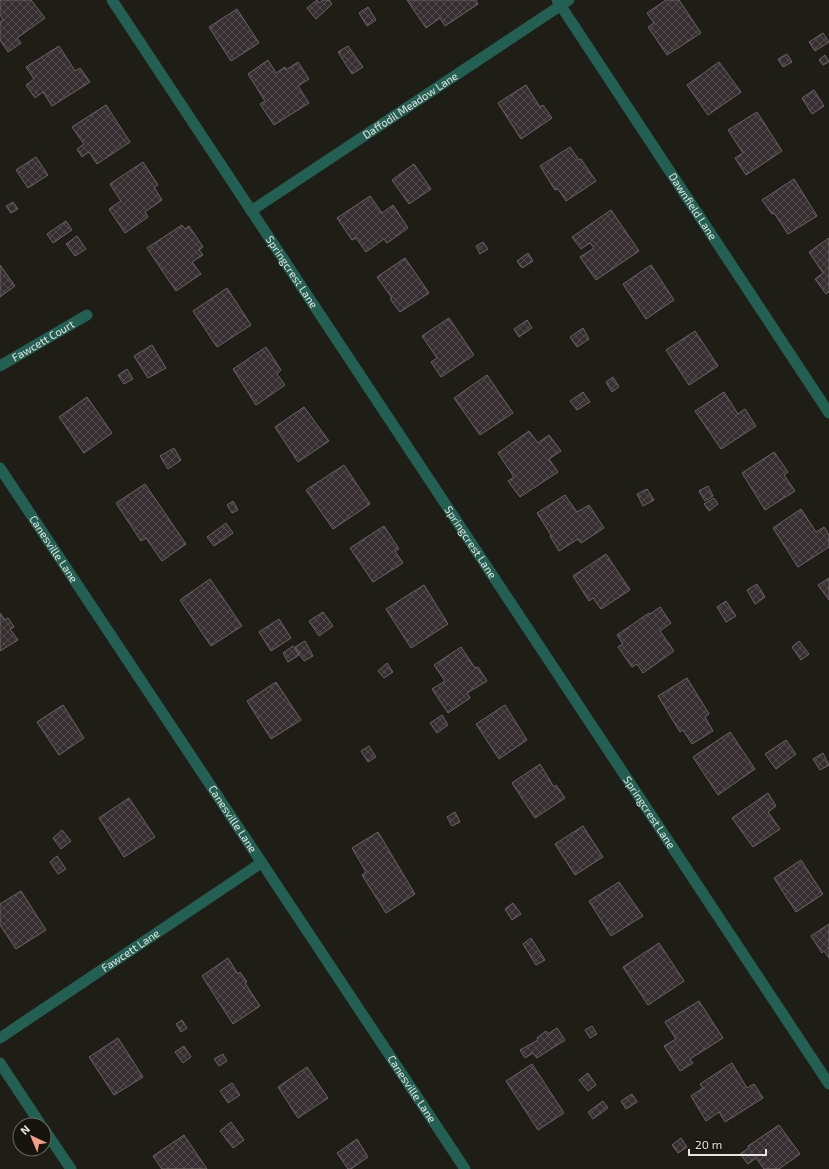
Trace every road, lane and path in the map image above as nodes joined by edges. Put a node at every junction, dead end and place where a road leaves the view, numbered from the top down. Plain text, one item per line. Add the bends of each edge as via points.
1 (112, 0) edge
2 (562, 2) edge
3 (251, 211) junction
4 (87, 315) dead end
5 (0, 366) edge
6 (829, 413) edge
7 (0, 468) edge
8 (261, 862) junction
9 (0, 1038) edge
10 (0, 1063) edge
11 (829, 1084) edge
12 (36, 1117) edge
13 (52, 1142) edge
14 (71, 1169) edge
15 (465, 1169) edge

1 - 3 street, Springcrest Lane
2 - 3 street, Daffodil Meadow Lane
2 - 6 street, Dawnfield Lane
3 - 11 street, Springcrest Lane
4 - 5 street, Fawcett Court
7 - 8 street, Canesville Lane
8 - 9 street, Fawcett Lane
8 - 15 street, Canesville Lane
10 - 12 street
13 - 14 street

